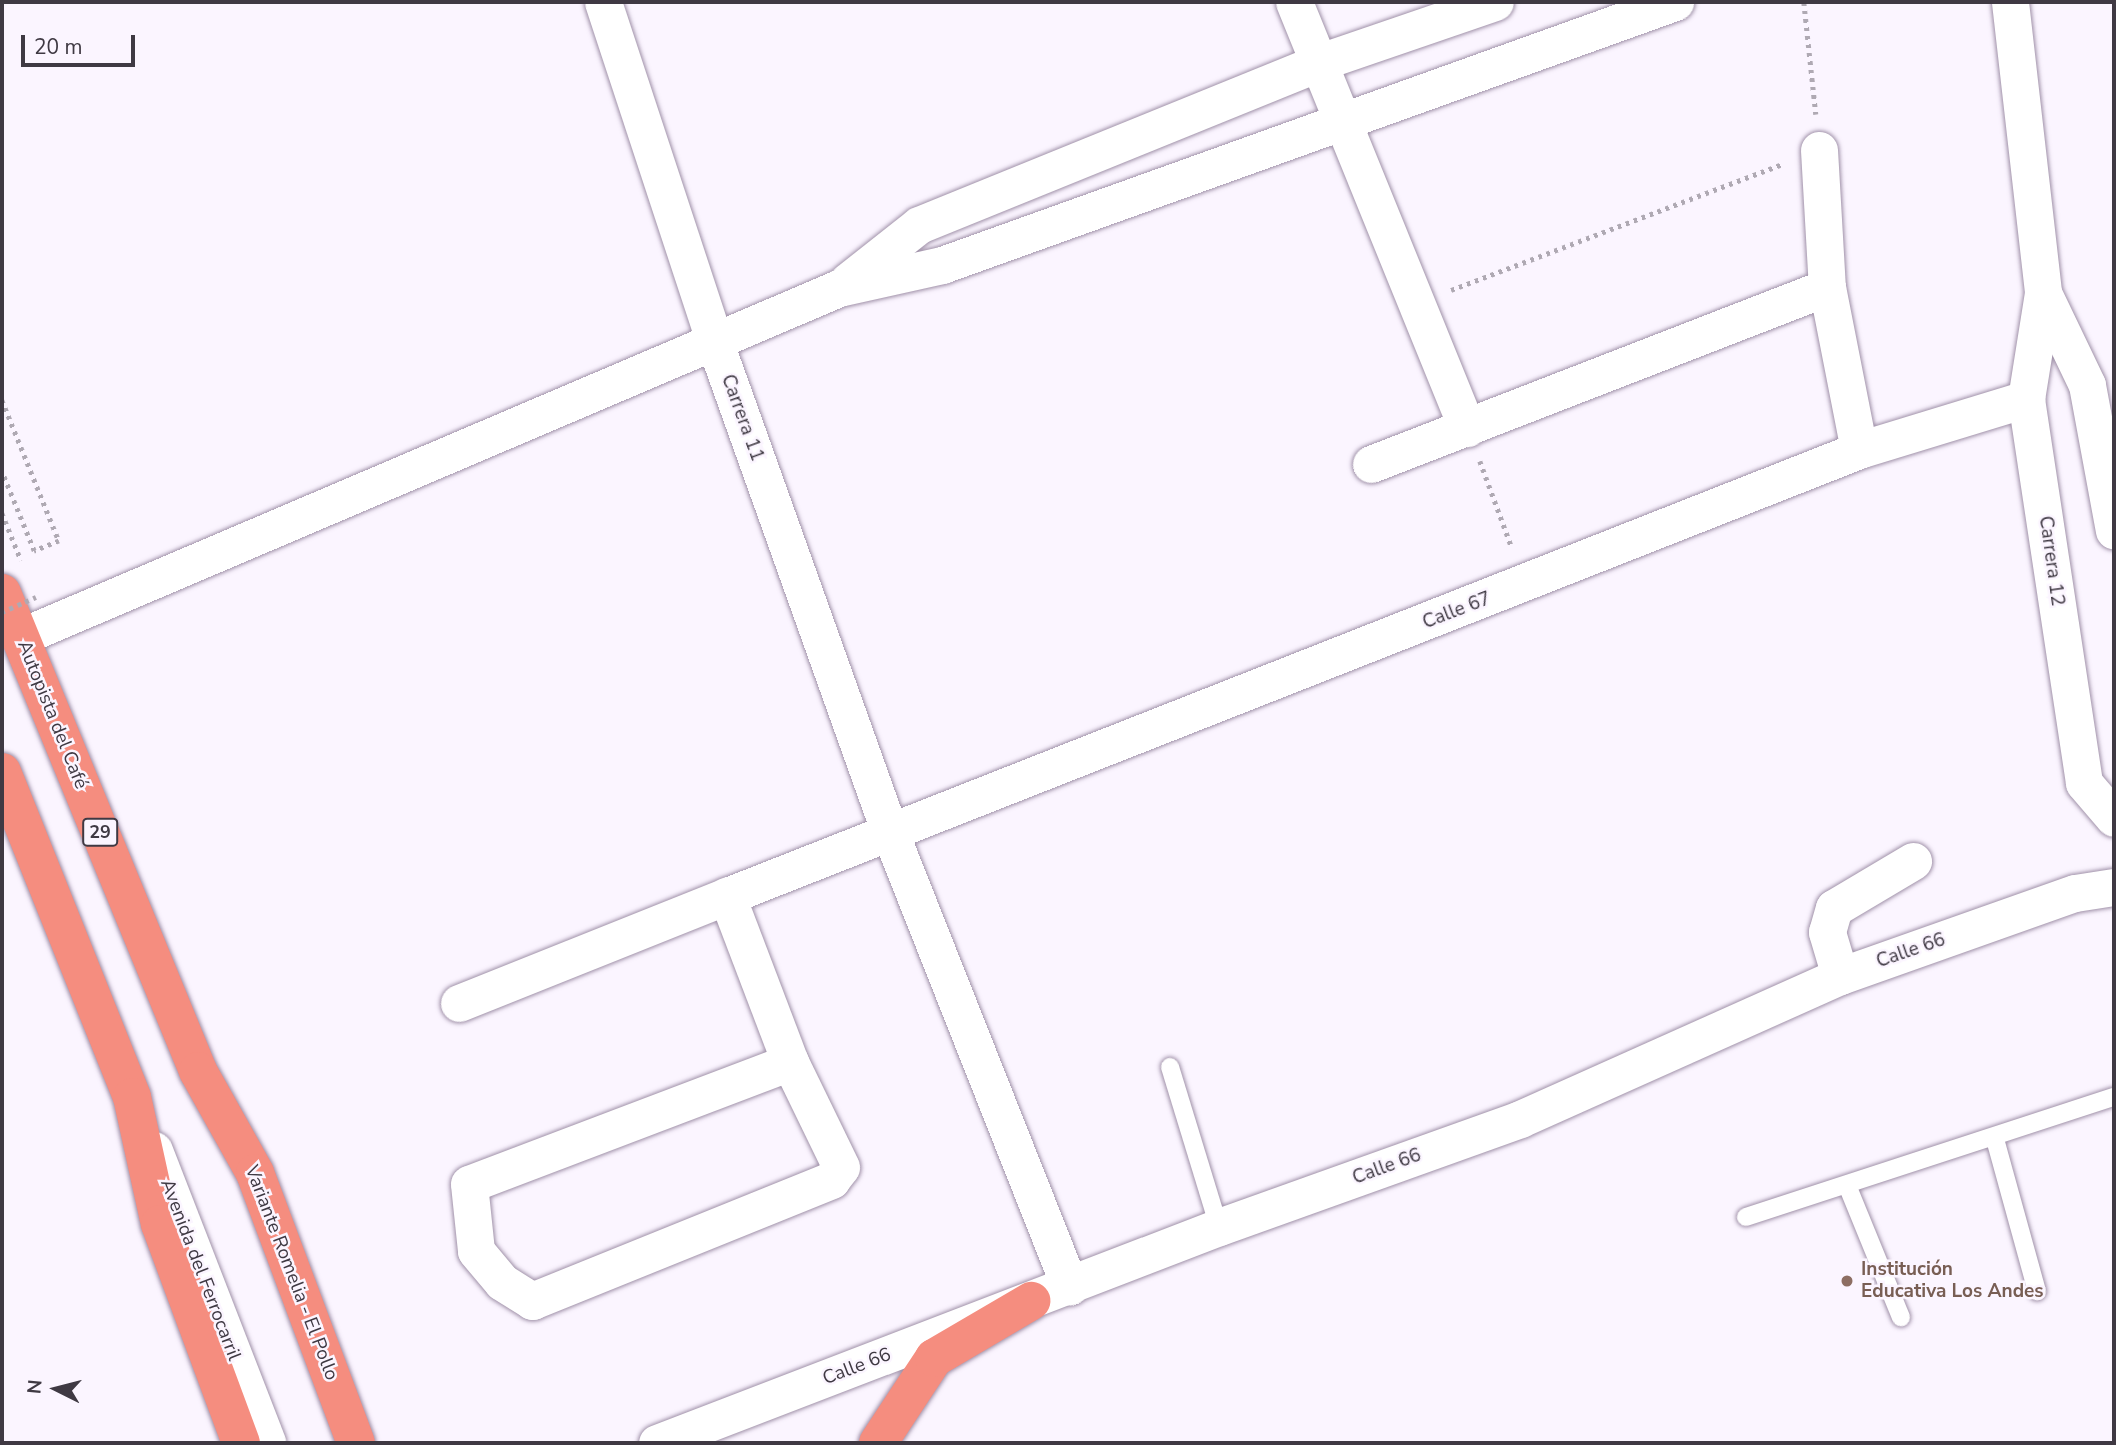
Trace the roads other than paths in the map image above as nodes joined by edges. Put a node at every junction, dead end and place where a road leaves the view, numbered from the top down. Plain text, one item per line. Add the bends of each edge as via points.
1 (603, 2) edge
2 (1294, 2) edge
3 (1495, 2) edge
4 (1675, 2) edge
5 (2010, 2) edge
6 (1317, 63) junction
7 (1342, 118) junction
8 (1819, 150) road end
9 (1826, 287) junction
10 (839, 288) junction
11 (2043, 293) junction
12 (715, 343) junction
13 (2026, 399) junction
14 (1468, 428) junction
15 (1859, 450) junction
16 (1371, 464) dead end
17 (2114, 525) edge
18 (24, 587) edge
19 (11, 624) edge
20 (2, 772) edge
21 (2114, 818) edge
22 (890, 830) junction
23 (1913, 861) dead end
24 (2114, 887) edge
25 (727, 896) junction
26 (1840, 976) junction
27 (459, 1003) dead end
28 (790, 1062) junction
29 (1170, 1067) dead end
30 (198, 1071) junction
31 (132, 1097) junction
32 (2114, 1097) edge
33 (1995, 1139) junction
34 (1847, 1185) junction
35 (1746, 1217) dead end
36 (1219, 1227) junction
37 (1070, 1286) junction
38 (2037, 1291) dead end
39 (1031, 1301) junction
40 (1901, 1317) dead end
41 (241, 1443) edge
42 (267, 1443) edge
43 (340, 1443) edge
44 (356, 1443) edge
45 (657, 1443) edge
46 (878, 1443) edge

1 - 12 street, Carrera 11
2 - 6 street
3 - 6 street
4 - 7 street
5 - 11 street, Carrera 12
6 - 7 street
6 - 10 street via 919,225
7 - 10 street via 942,265
7 - 14 street
8 - 9 street
9 - 14 street
9 - 15 street
10 - 12 street
11 - 13 street, Carrera 12
11 - 17 street, Carrera 12 via 2087,385
12 - 19 street
12 - 22 street, Carrera 11
13 - 15 street, Calle 67
13 - 21 street, Carrera 12 via 2084,783
14 - 16 street
15 - 22 street, Calle 67 via 1525,585
18 - 19 highway, Autopista del Café / 29
19 - 30 highway, Autopista del Café / 29
20 - 31 highway
22 - 25 street, Calle 67
22 - 37 street, Carrera 11
23 - 26 street via 1834,908 1826,932
24 - 26 street, Calle 66 via 2075,893
25 - 27 street, Calle 67
25 - 28 street
26 - 36 street, Calle 66 via 1520,1119
28 - 28 street via 841,1167 831,1180 532,1301 502,1282 476,1251 469,1184
29 - 36 lane
30 - 43 main road, 29 via 244,1178
30 - 44 highway, Variante Romelia - El Pollo / 29 via 255,1173
31 - 41 highway via 160,1224
31 - 42 main road, Avenida del Ferrocarril
32 - 33 lane
33 - 34 lane
33 - 38 lane
34 - 35 lane
34 - 40 lane
36 - 37 street, Calle 66
37 - 39 street, Calle 66
39 - 45 street, Calle 66
39 - 46 highway via 934,1359

